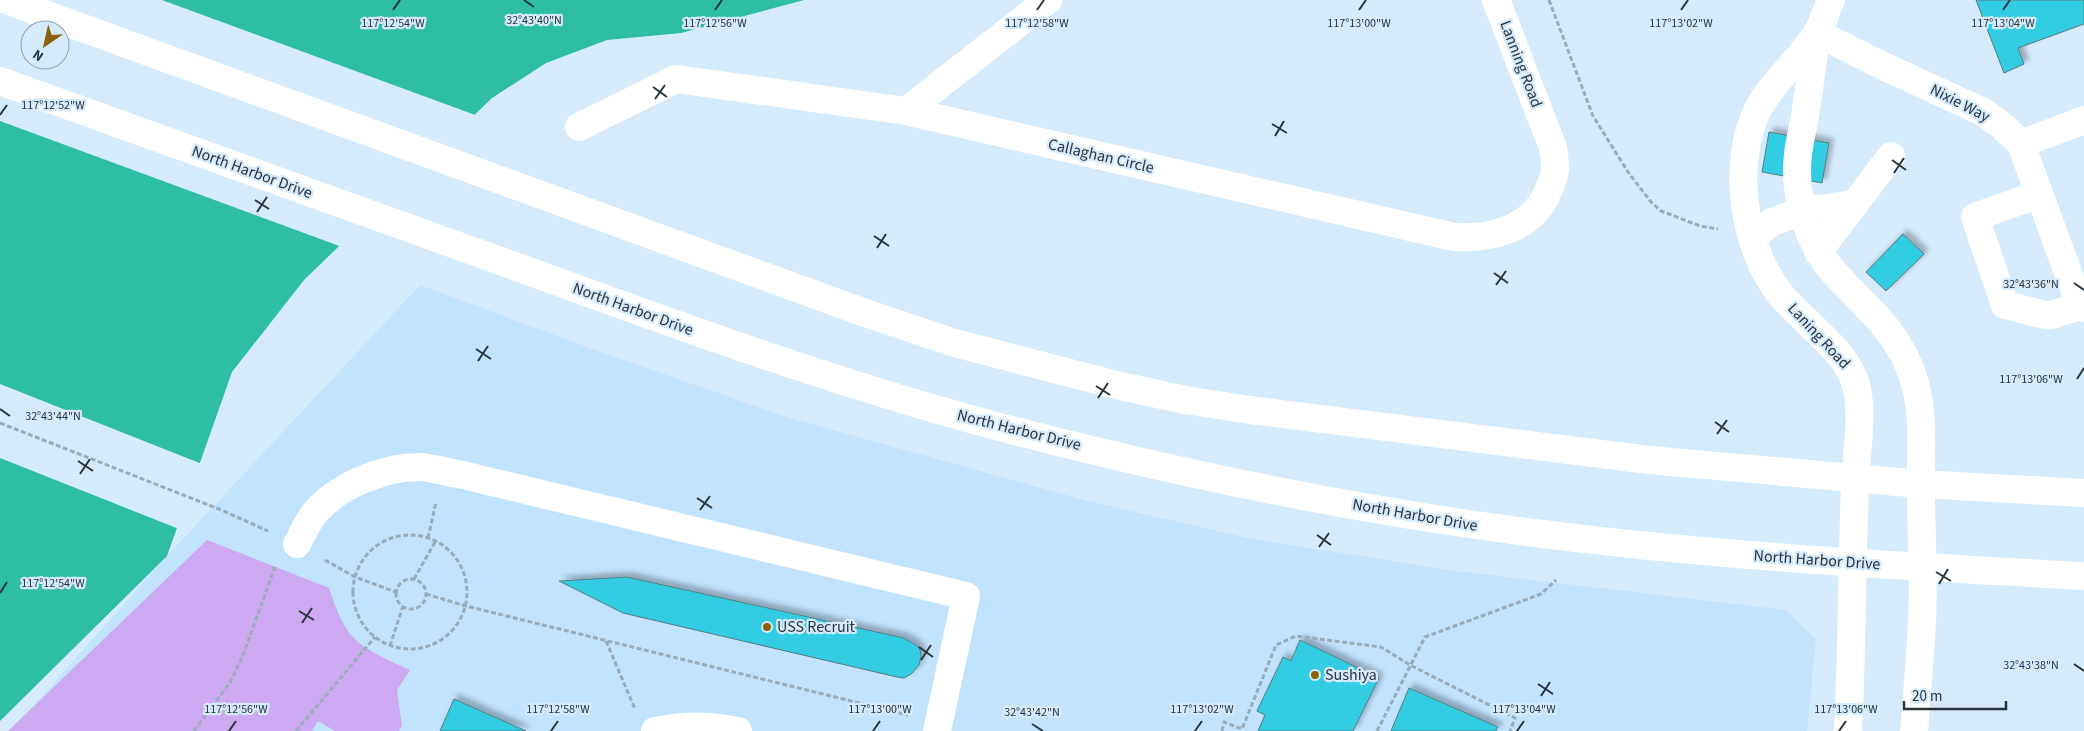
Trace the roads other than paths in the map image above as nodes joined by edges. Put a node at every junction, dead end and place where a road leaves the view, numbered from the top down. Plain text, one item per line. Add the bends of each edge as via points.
1 (6, 0) edge
2 (1048, 0) edge
3 (1496, 0) edge
4 (1831, 0) edge
5 (1817, 33) junction
6 (0, 81) edge
7 (906, 110) junction
8 (2084, 120) edge
9 (579, 127) dead end
10 (1546, 128) joint
11 (2021, 144) junction
12 (1892, 156) dead end
13 (2039, 194) junction
14 (1855, 204) junction
15 (1803, 211) junction
16 (1750, 231) junction
17 (1818, 252) junction
18 (2083, 306) edge
19 (1855, 479) junction
20 (1920, 484) junction
21 (2084, 493) edge
22 (296, 544) road end
23 (1853, 562) junction
24 (1922, 567) junction
25 (2084, 576) edge
26 (646, 722) edge
27 (738, 731) edge
28 (936, 731) edge
29 (1848, 731) edge
30 (1914, 731) edge

1 - 19 main road via 741,269 951,342 1116,385 1185,400 1314,419 1569,450
2 - 7 main road
3 - 10 main road, Lanning Road
4 - 5 main road, Laning Road
5 - 11 main road, Nixie Way via 1984,112
5 - 15 main road, Laning Road via 1798,154 1798,193
5 - 16 main road, Laning Road via 1759,107 1750,129 1744,186
6 - 23 main road, North Harbor Drive via 755,353 928,407 1048,439 1240,483 1467,524 1728,554
7 - 9 main road, Callaghan Circle via 676,79
7 - 10 main road, Callaghan Circle via 1454,237 1472,238 1513,228 1529,218 1540,205 1552,183 1555,169 1553,148
8 - 11 main road
11 - 13 main road, Nixie Way
12 - 14 main road
13 - 18 main road, Nixie Way
13 - 18 main road via 1975,217 2006,305 2049,316
14 - 15 main road
14 - 17 main road
15 - 16 main road
15 - 17 main road, Laning Road via 1808,232
16 - 19 main road, Laning Road via 1755,250 1779,293 1837,352 1852,373 1859,404
17 - 20 main road, Laning Road via 1894,336 1904,355 1913,378 1922,426
19 - 20 main road
19 - 23 main road, Laning Road
20 - 21 main road
20 - 24 main road, Laning Road
22 - 28 main road via 314,514 330,498 383,472 421,467 966,596
23 - 24 main road, North Harbor Drive
23 - 29 main road, Laning Road
24 - 25 main road, North Harbor Drive
24 - 30 main road, Laning Road via 1922,621
26 - 27 main road

